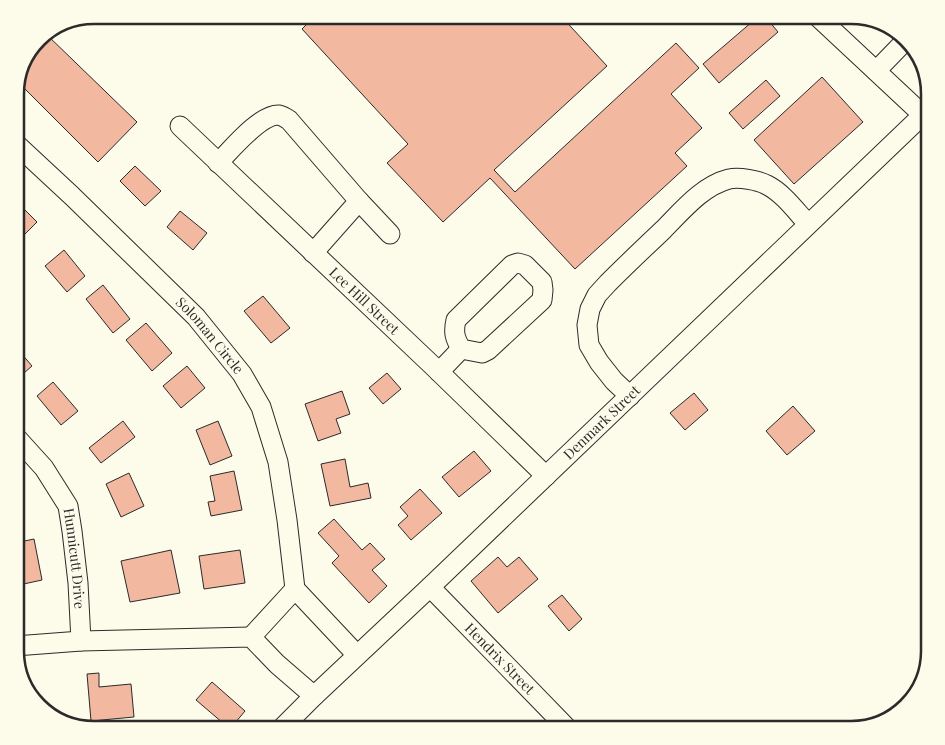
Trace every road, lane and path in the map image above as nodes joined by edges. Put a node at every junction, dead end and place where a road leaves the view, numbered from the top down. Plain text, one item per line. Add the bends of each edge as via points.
1 (826, 24) edge
2 (901, 45) edge
3 (876, 71) junction
4 (921, 108) edge
5 (921, 117) edge
6 (180, 126) dead end
7 (24, 151) edge
8 (218, 163) junction
9 (359, 201) junction
10 (808, 224) junction
11 (390, 234) dead end
12 (313, 253) junction
13 (461, 349) junction
14 (439, 372) junction
15 (630, 396) junction
16 (24, 446) edge
17 (546, 476) junction
18 (430, 587) junction
19 (295, 589) junction
20 (251, 637) junction
21 (81, 640) junction
22 (24, 645) edge
23 (357, 655) junction
24 (314, 696) junction
25 (289, 721) edge
26 (560, 721) edge

1 - 3 street
2 - 3 street
3 - 4 street
5 - 10 street, Denmark Street
6 - 8 street, Lee Hill Street
7 - 19 street, Soloman Circle via 196,317 242,374 261,408 278,462
8 - 9 street via 253,127 272,116 281,115 289,120
8 - 12 street, Lee Hill Street
9 - 11 street
9 - 12 street
10 - 15 street, Denmark Street
10 - 15 street via 767,185 746,179 716,184 677,216 608,283 590,309 587,325 589,345 614,381
12 - 14 street, Lee Hill Street
13 - 13 street via 482,353 488,350 542,300 542,282 525,265 512,265 456,320 455,338
13 - 14 street
14 - 17 street, Lee Hill Street
15 - 17 street, Denmark Street
16 - 21 street, Hunnicutt Drive via 44,468 68,506 78,583
17 - 18 street, Denmark Street
18 - 23 street, Denmark Street
18 - 26 street, Hendrix Street
19 - 20 street
19 - 23 street
20 - 21 street
20 - 24 street
21 - 22 street
23 - 24 street, Denmark Street
24 - 25 street, Denmark Street

